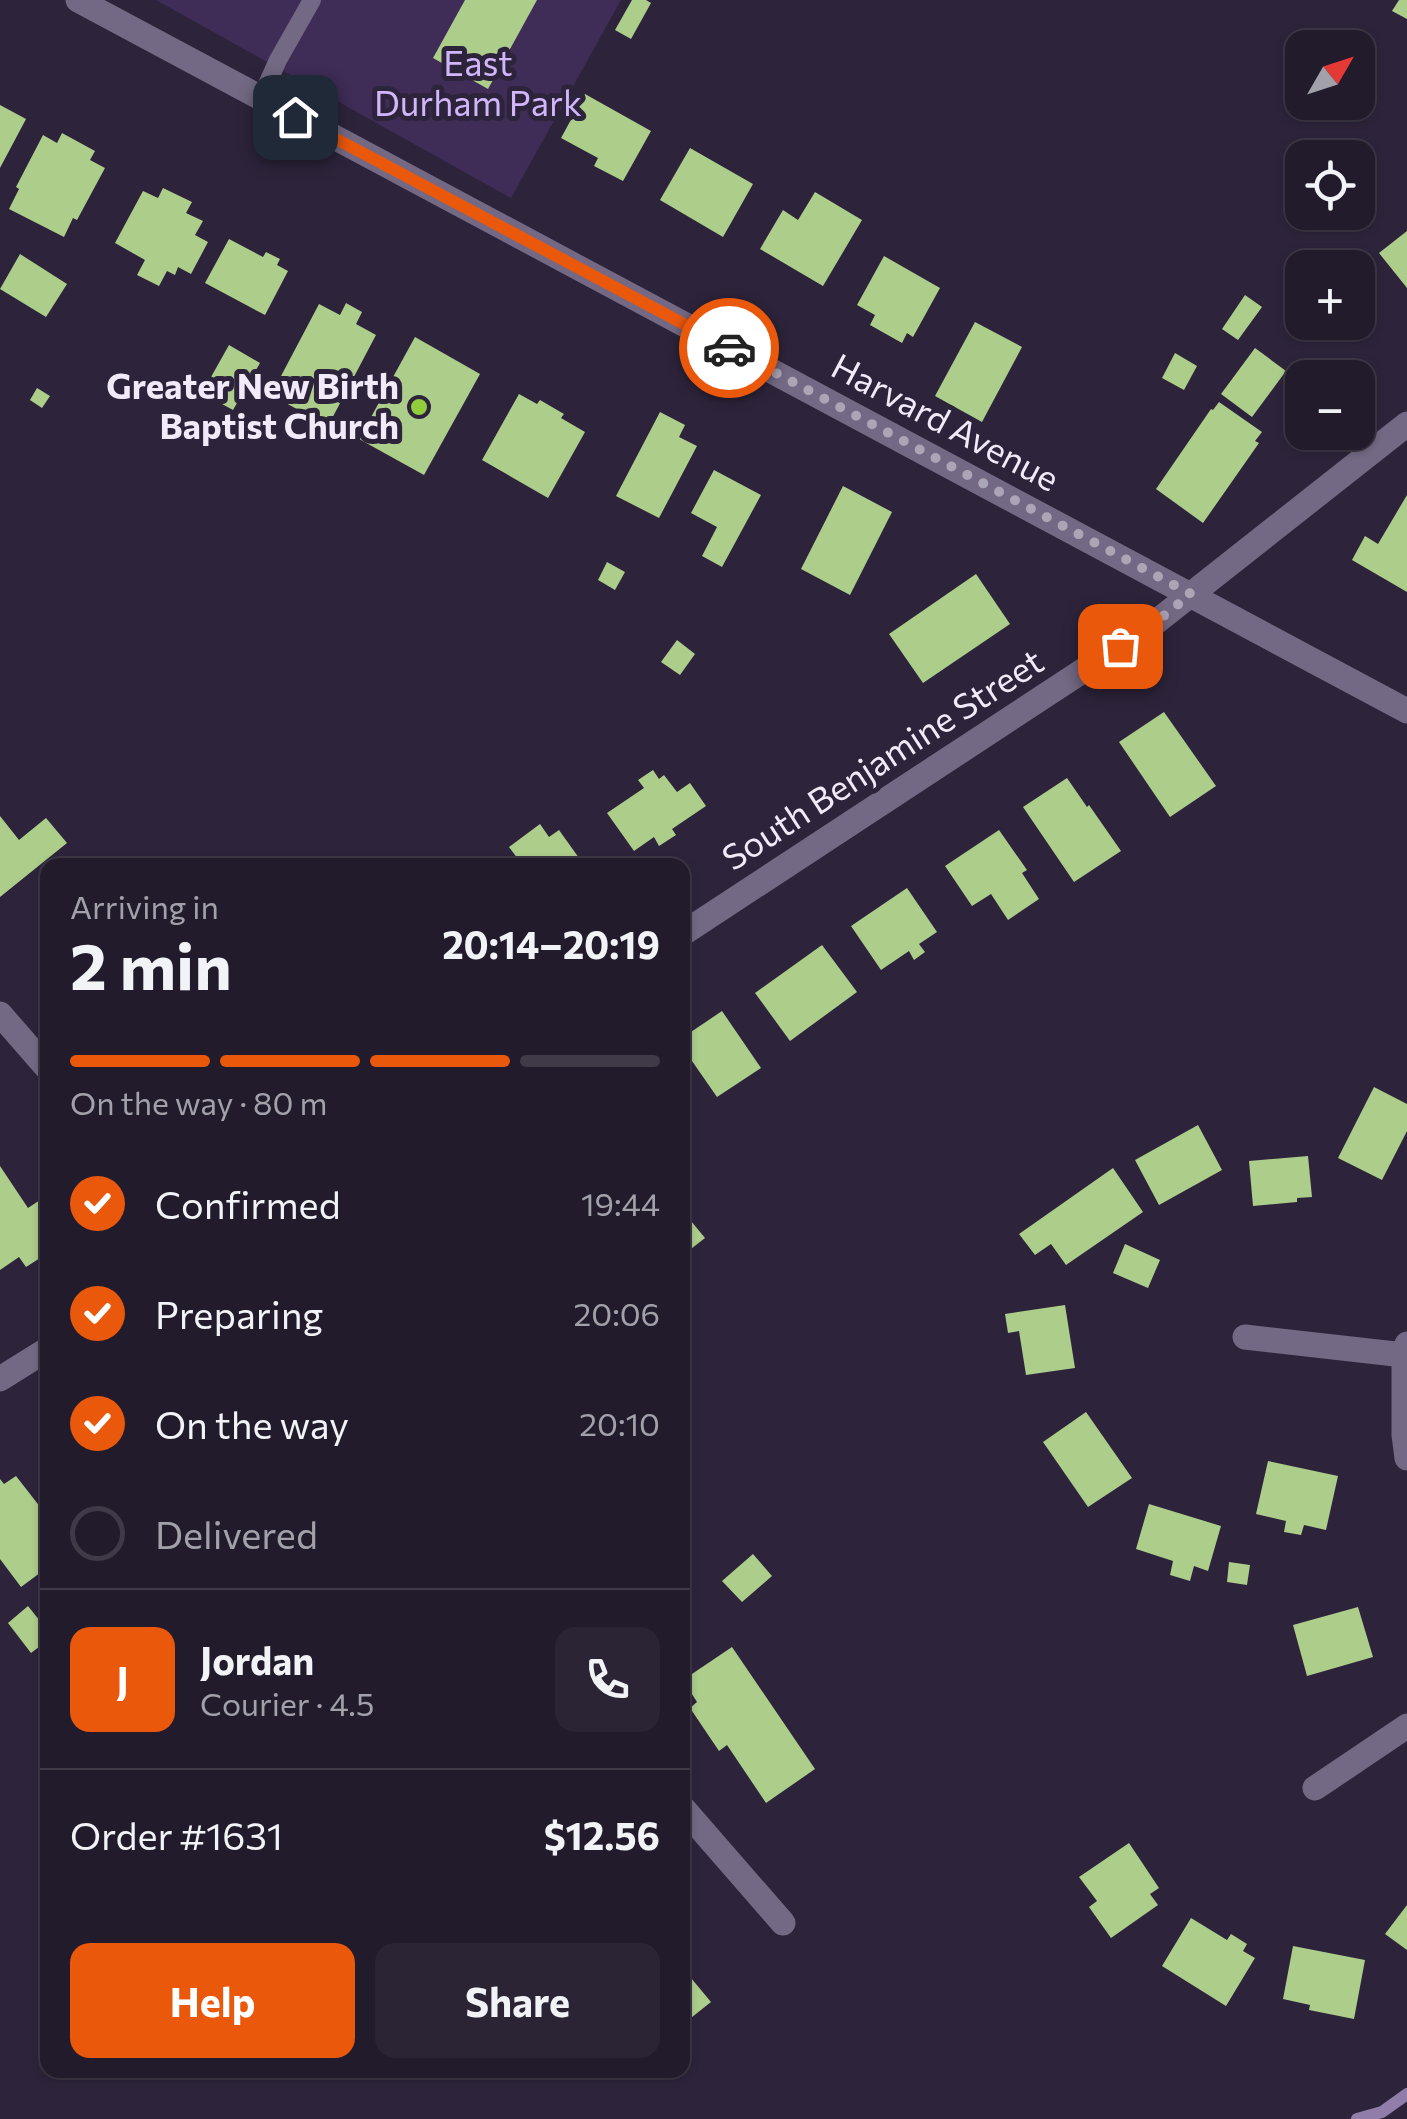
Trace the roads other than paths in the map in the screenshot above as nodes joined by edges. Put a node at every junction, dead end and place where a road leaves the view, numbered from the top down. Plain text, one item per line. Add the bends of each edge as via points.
1 (78, 0) edge
2 (312, 0) edge
3 (261, 98) junction
4 (1407, 424) edge
5 (1191, 594) junction
6 (1407, 711) edge
7 (690, 929) edge
8 (0, 1014) edge
9 (40, 1060) edge
10 (1245, 1337) dead end
11 (1406, 1349) edge
12 (40, 1354) edge
13 (0, 1380) edge
14 (1407, 1458) edge
15 (1407, 1726) edge
16 (1315, 1788) dead end
17 (690, 1816) edge
18 (783, 1923) dead end

1 - 3 street, Harvard Avenue
2 - 3 lane
3 - 5 street, Harvard Avenue
4 - 5 street, South Benjamine Street
5 - 6 street, Harvard Avenue
5 - 7 street, South Benjamine Street
8 - 9 street
10 - 11 street
11 - 14 street
12 - 13 street
15 - 16 street
17 - 18 street

